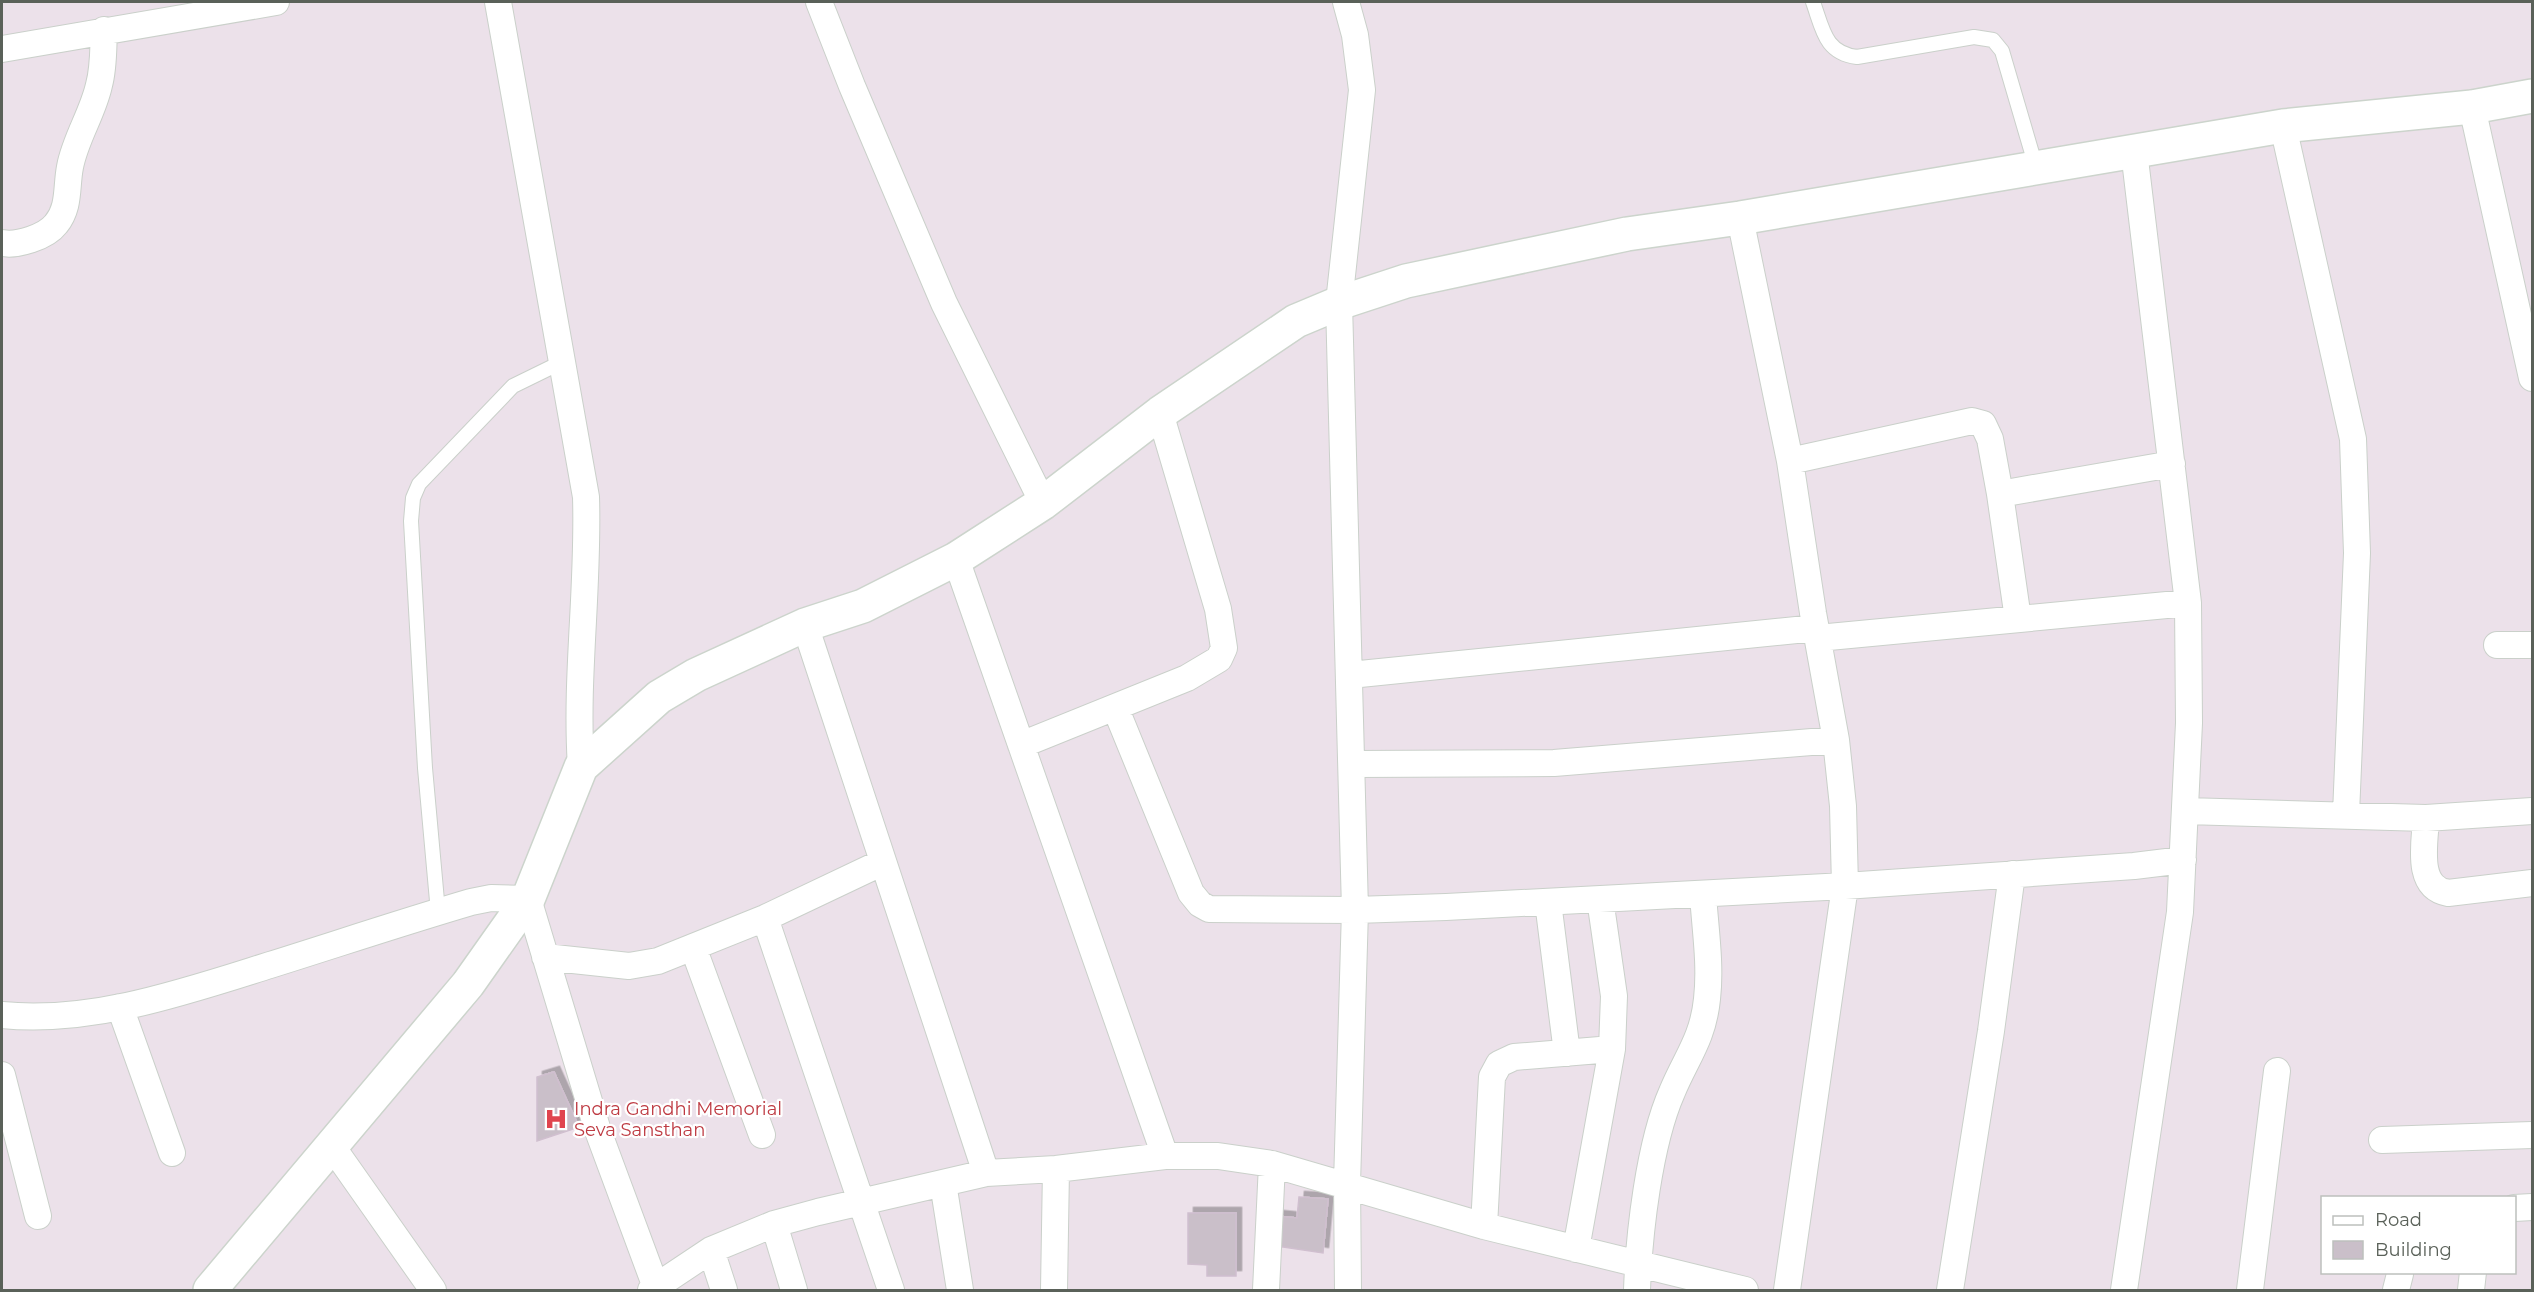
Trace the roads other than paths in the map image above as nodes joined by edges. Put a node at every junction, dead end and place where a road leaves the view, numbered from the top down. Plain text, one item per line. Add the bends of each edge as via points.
1 (276, 2) edge
2 (498, 2) edge
3 (819, 2) edge
4 (1346, 2) edge
5 (1813, 2) edge
6 (104, 30) junction
7 (2, 49) edge
8 (2532, 96) edge
9 (2472, 107) junction
10 (2283, 126) junction
11 (2134, 151) junction
12 (2036, 167) junction
13 (1740, 218) junction
14 (2, 243) edge
15 (1339, 303) junction
16 (562, 362) junction
17 (2532, 378) edge
18 (1160, 413) junction
19 (1790, 461) junction
20 (2172, 464) junction
21 (2000, 494) junction
22 (1043, 503) junction
23 (956, 559) junction
24 (2188, 603) junction
25 (2018, 619) junction
26 (805, 625) junction
27 (1817, 633) junction
28 (2497, 645) dead end
29 (2532, 645) edge
30 (1350, 675) junction
31 (1114, 707) junction
32 (1836, 740) junction
33 (1021, 745) junction
34 (1353, 764) junction
35 (581, 767) junction
36 (2186, 811) junction
37 (2532, 811) edge
38 (2346, 814) junction
39 (2426, 818) junction
40 (2184, 860) junction
41 (883, 862) junction
42 (2012, 874) junction
43 (2532, 883) edge
44 (1845, 886) junction
45 (1702, 894) junction
46 (528, 899) junction
47 (1600, 899) junction
48 (1548, 902) junction
49 (1355, 910) junction
50 (438, 912) junction
51 (765, 918) junction
52 (693, 947) junction
53 (545, 957) junction
54 (120, 1007) junction
55 (2, 1016) edge
56 (1612, 1049) junction
57 (1567, 1053) junction
58 (2277, 1071) dead end
59 (2, 1075) edge
60 (762, 1135) dead end
61 (2532, 1135) edge
62 (2382, 1140) dead end
63 (331, 1145) junction
64 (172, 1153) dead end
65 (1165, 1156) junction
66 (1272, 1164) junction
67 (1056, 1169) junction
68 (986, 1173) junction
69 (944, 1183) junction
70 (1347, 1184) junction
71 (863, 1203) junction
72 (2532, 1207) edge
73 (2516, 1208) edge
74 (38, 1216) dead end
75 (774, 1224) junction
76 (1484, 1226) junction
77 (1576, 1249) junction
78 (711, 1250) junction
79 (1638, 1265) junction
80 (2473, 1274) edge
81 (655, 1289) edge
82 (210, 1290) edge
83 (433, 1290) edge
84 (724, 1290) edge
85 (794, 1290) edge
86 (891, 1290) edge
87 (960, 1290) edge
88 (1054, 1290) edge
89 (1266, 1290) edge
90 (1348, 1290) edge
91 (1637, 1290) edge
92 (1745, 1290) edge
93 (1787, 1290) edge
94 (1950, 1290) edge
95 (2124, 1290) edge
96 (2250, 1290) edge
97 (2471, 1290) edge

1 - 6 street
2 - 16 street
3 - 22 street via 944,303
4 - 15 street via 1362,90
5 - 12 lane via 1831,46 1840,55 1857,57 1974,37 1993,40 2002,51
6 - 7 street
6 - 14 street via 99,85 69,168 63,213 54,227 29,240
8 - 9 street
9 - 10 street
9 - 17 street
10 - 11 street
10 - 38 street via 2353,439 2357,553
11 - 12 street
11 - 20 street
12 - 13 street
13 - 15 street via 1627,234 1406,281
13 - 19 street
15 - 18 street via 1296,321
15 - 30 street
16 - 35 street via 586,509 578,680
16 - 50 lane via 513,386 491,406 450,455 419,484 413,498 411,521 425,768
18 - 22 street
18 - 31 street via 1218,609 1224,648 1219,659 1187,678
19 - 21 street via 1972,421 1983,424 1990,439
19 - 27 street
20 - 21 street
20 - 24 street
21 - 25 street
22 - 23 street
23 - 26 street via 863,606
23 - 33 street
24 - 25 street
24 - 36 street
25 - 27 street
26 - 35 street via 696,675 659,697
26 - 41 street
27 - 30 street
27 - 32 street
28 - 29 street
30 - 34 street
31 - 33 street
31 - 49 street via 1191,892 1200,904 1209,909
32 - 34 street via 1554,763
32 - 44 street
33 - 65 street
34 - 49 street
35 - 46 street
36 - 38 street
36 - 40 street
37 - 39 street
38 - 39 street
39 - 43 street via 2424,867 2429,883 2437,891
40 - 42 street
40 - 95 street via 2173,964
41 - 51 street
41 - 68 street
42 - 44 street
42 - 94 street
44 - 45 street
44 - 93 street
45 - 47 street
45 - 79 street via 1707,1000 1696,1047 1672,1093 1655,1144
46 - 50 street via 491,898
46 - 53 street
46 - 63 street via 468,984
47 - 48 street
47 - 56 street via 1614,996
48 - 49 street
48 - 57 street
49 - 70 street
50 - 54 street via 192,990
51 - 52 street
51 - 71 street
52 - 53 street via 658,961 629,966
52 - 60 street
53 - 81 street via 598,1131
54 - 55 street
54 - 64 street
56 - 57 street
56 - 77 street
57 - 76 street via 1514,1057 1499,1064 1492,1077
58 - 96 street
59 - 74 street
61 - 62 street
63 - 82 street
63 - 83 street
65 - 66 street via 1218,1156
65 - 67 street
66 - 70 street
66 - 89 street
67 - 68 street
67 - 88 street
68 - 69 street
69 - 71 street
69 - 87 street
70 - 76 street
70 - 90 street
71 - 75 street
71 - 86 street
72 - 73 street
75 - 78 street
75 - 85 street
76 - 77 street
77 - 79 street
78 - 81 street
78 - 84 street
79 - 91 street
79 - 92 street
80 - 97 street

